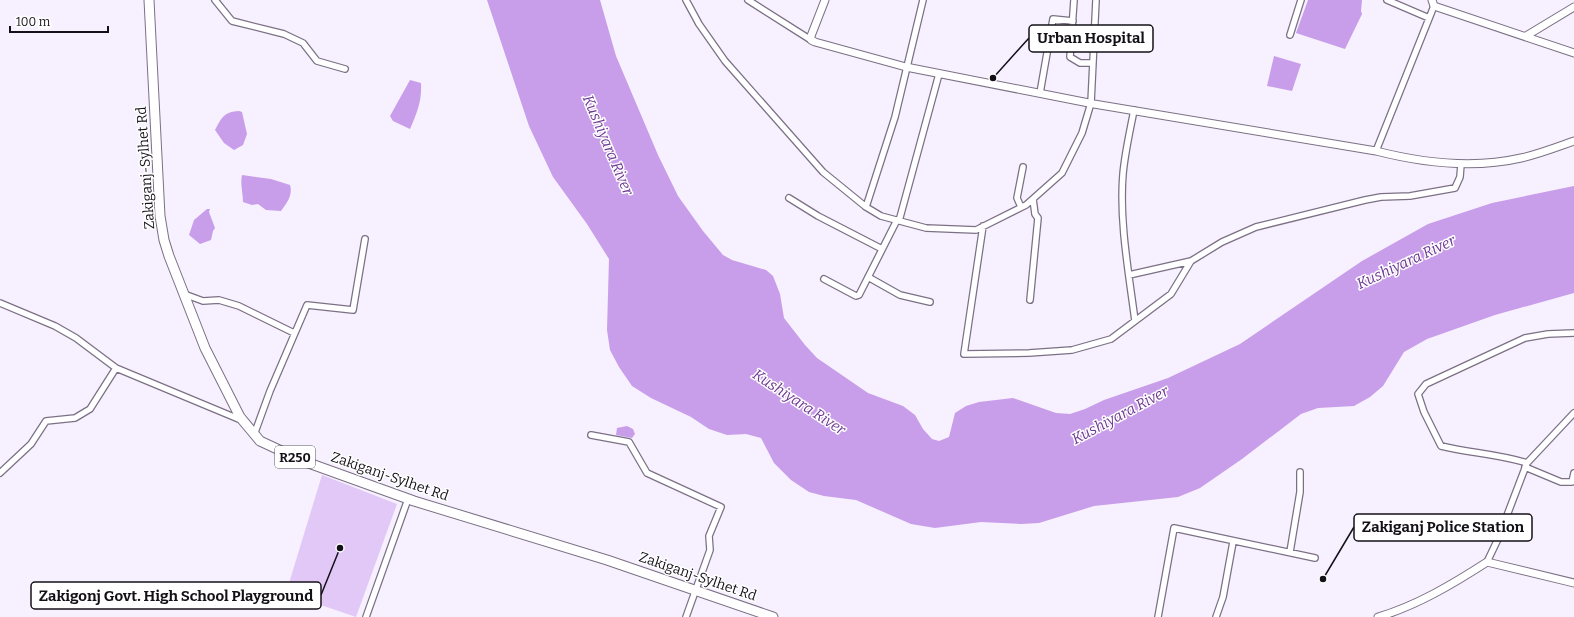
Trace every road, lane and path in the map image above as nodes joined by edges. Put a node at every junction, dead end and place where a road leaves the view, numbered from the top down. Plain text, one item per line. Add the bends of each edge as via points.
1 (149, 0) edge
2 (215, 0) edge
3 (686, 0) edge
4 (748, 0) edge
5 (826, 0) edge
6 (923, 0) edge
7 (1074, 0) edge
8 (1096, 0) edge
9 (1301, 0) edge
10 (1387, 0) edge
11 (1433, 3) edge
12 (1574, 8) edge
13 (1429, 18) junction
14 (1073, 21) junction
15 (1290, 35) dead end
16 (1526, 36) junction
17 (811, 40) junction
18 (1574, 53) edge
19 (1093, 63) junction
20 (906, 67) junction
21 (345, 69) dead end
22 (939, 74) junction
23 (1040, 93) junction
24 (1091, 103) junction
25 (1134, 110) junction
26 (1574, 141) edge
27 (1376, 151) junction
28 (1461, 164) junction
29 (1023, 167) dead end
30 (789, 198) dead end
31 (1033, 199) junction
32 (866, 207) junction
33 (1021, 208) junction
34 (898, 220) junction
35 (983, 226) junction
36 (365, 239) dead end
37 (882, 249) junction
38 (1191, 261) junction
39 (1129, 275) junction
40 (868, 277) junction
41 (824, 279) dead end
42 (184, 294) junction
43 (1030, 300) dead end
44 (930, 302) dead end
45 (0, 303) edge
46 (1135, 321) junction
47 (1574, 333) edge
48 (294, 334) junction
49 (116, 368) junction
50 (1574, 414) edge
51 (242, 420) junction
52 (254, 435) junction
53 (591, 435) dead end
54 (1526, 465) junction
55 (1300, 472) dead end
56 (0, 473) edge
57 (1574, 473) edge
58 (408, 499) junction
59 (1233, 542) junction
60 (1290, 552) junction
61 (1315, 558) dead end
62 (1487, 562) junction
63 (1574, 583) edge
64 (696, 591) junction
65 (366, 617) edge
66 (686, 617) edge
67 (773, 617) edge
68 (1158, 617) edge
69 (1216, 617) edge
70 (1378, 617) edge

1 - 42 main road, Zakiganj-Sylhet Rd / R250 via 160,216 164,240
2 - 21 street via 232,21 284,34 303,43 317,61
3 - 32 street via 725,61 823,172
4 - 17 street
5 - 17 street via 810,36
6 - 20 street
7 - 14 street
8 - 19 street
9 - 15 street
10 - 13 street
11 - 13 street
11 - 16 street
12 - 16 street
13 - 27 street
14 - 19 street via 1070,57 1080,63
14 - 23 street via 1053,19
16 - 18 street
17 - 20 street
19 - 24 street
20 - 22 street
20 - 32 street via 895,117
22 - 23 street
22 - 34 street
23 - 24 street
24 - 25 street
24 - 31 street via 1082,133 1062,173
25 - 27 street
25 - 39 street via 1122,193
26 - 28 street via 1522,158 1476,165
27 - 28 street via 1411,160
28 - 38 street via 1455,188 1410,196 1381,197 1256,227 1222,242
29 - 33 street via 1018,198
30 - 37 street
31 - 33 street
31 - 43 street via 1038,218
32 - 34 street via 881,216
33 - 35 street
34 - 35 street via 926,228 976,230
34 - 37 street
35 - 46 street via 964,354 1029,354 1072,350 1111,339
36 - 48 street via 353,310 307,305
37 - 40 street
38 - 39 street
38 - 46 street via 1171,294
39 - 46 street
40 - 41 street via 856,296
40 - 44 street via 900,295
42 - 48 street via 203,301 219,300 239,306
42 - 51 main road, Zakiganj-Sylhet Rd / R250 via 205,348
45 - 49 street via 55,326 76,338
47 - 54 street via 1525,338 1426,384 1418,394 1441,446 1471,453 1496,455
48 - 52 street
49 - 51 street
49 - 56 street via 90,409 75,418 46,421 31,444
50 - 54 street
51 - 52 main road, Zakiganj-Sylhet Rd / R250
52 - 58 main road, Zakiganj-Sylhet Rd / R250 via 260,441 303,461
53 - 64 street via 629,442 647,473 721,507 709,536 710,550
54 - 57 street via 1561,482 1572,482
54 - 62 street
55 - 60 street via 1300,492
58 - 64 main road, Zakiganj-Sylhet Rd / R250 via 607,560
58 - 65 street
59 - 60 street
59 - 68 street via 1174,528
59 - 69 street via 1223,597
60 - 61 street
62 - 63 street
62 - 70 street via 1461,579 1395,612
64 - 66 street
64 - 67 main road, Zakiganj-Sylhet Rd / R250

